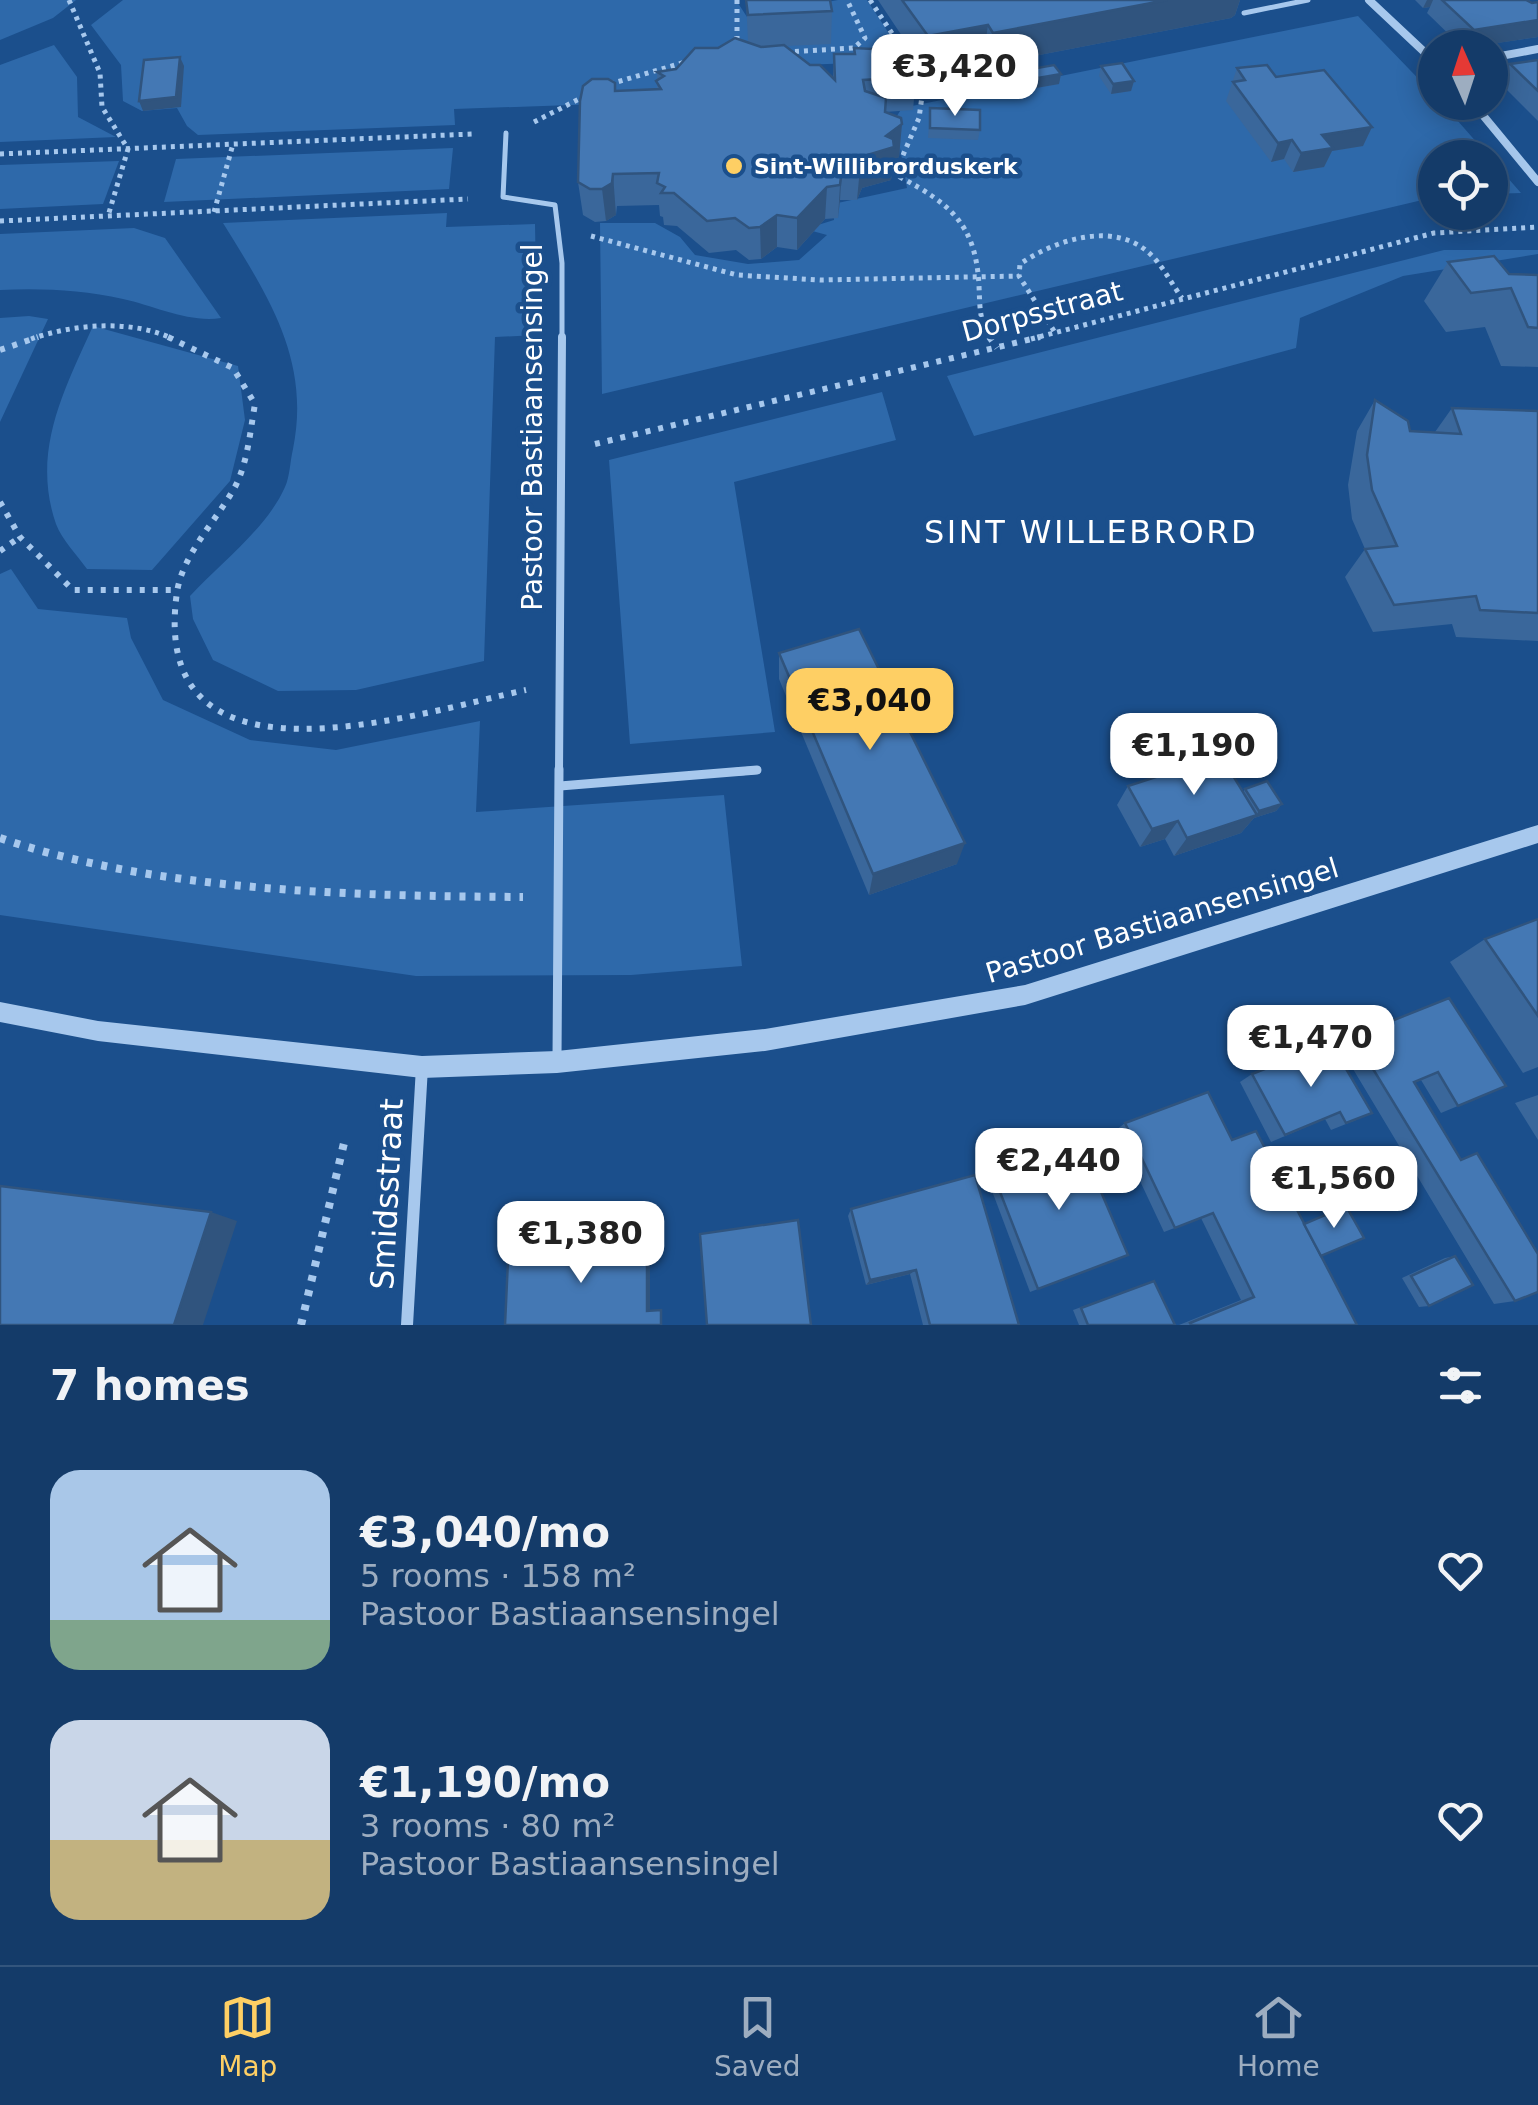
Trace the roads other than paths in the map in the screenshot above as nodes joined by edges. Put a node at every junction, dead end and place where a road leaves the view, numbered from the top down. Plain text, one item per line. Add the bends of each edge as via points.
1 (1308, 0) edge
2 (1369, 0) edge
3 (1244, 13) dead end
4 (1418, 46) edge
5 (1538, 49) edge
6 (1508, 55) edge
7 (1487, 120) edge
8 (506, 133) road end
9 (1538, 182) edge
10 (757, 770) dead end
11 (560, 786) junction
12 (1538, 834) edge
13 (0, 1012) edge
14 (557, 1062) junction
15 (422, 1067) junction
16 (407, 1325) edge

1 - 3 lane
2 - 4 street
5 - 6 street
7 - 9 street
8 - 11 lane, Pastoor Bastiaansensingel via 503,197 555,204 562,262
10 - 11 lane
11 - 14 lane, Pastoor Bastiaansensingel
12 - 14 street, Pastoor Bastiaansensingel via 1025,995 765,1040
13 - 15 street, Pastoor Bastiaansensingel via 98,1031
14 - 15 street, Pastoor Bastiaansensingel
15 - 16 street, Smidsstraat

